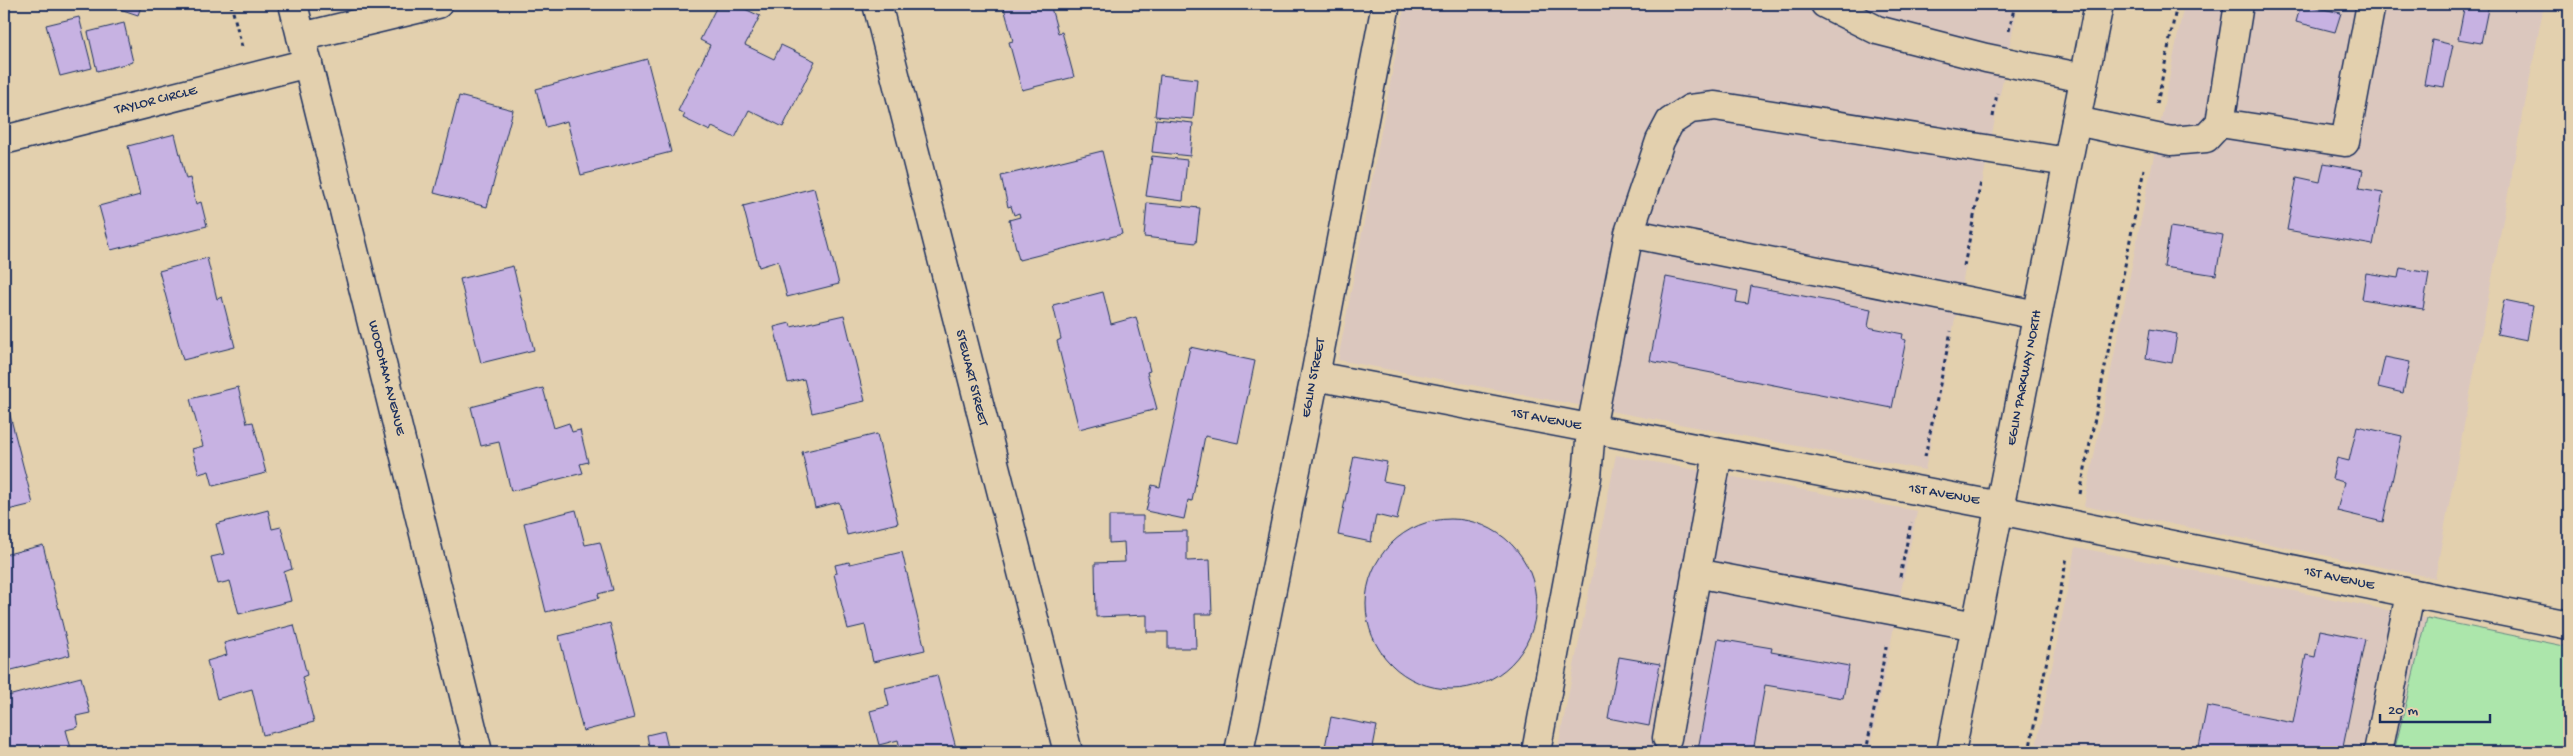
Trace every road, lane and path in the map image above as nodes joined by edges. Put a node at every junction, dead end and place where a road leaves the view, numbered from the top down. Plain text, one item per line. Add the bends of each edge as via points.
1 (231, 4) edge
2 (293, 4) edge
3 (438, 4) edge
4 (877, 4) edge
5 (1386, 4) edge
6 (1826, 4) edge
7 (2015, 4) edge
8 (2099, 4) edge
9 (2177, 4) edge
10 (2239, 4) edge
11 (2371, 4) edge
12 (301, 37) junction
13 (2003, 62) junction
14 (308, 63) junction
15 (250, 78) junction
16 (2084, 78) junction
17 (2076, 121) junction
18 (2220, 123) junction
19 (2150, 137) junction
20 (4, 140) edge
21 (1987, 150) junction
22 (2068, 162) junction
23 (1629, 233) junction
24 (1958, 300) junction
25 (2037, 315) junction
26 (1315, 376) junction
27 (1592, 429) junction
28 (1718, 453) junction
29 (1918, 490) junction
30 (2000, 506) junction
31 (2074, 525) junction
32 (1696, 573) junction
33 (2410, 594) junction
34 (1893, 610) junction
35 (2569, 625) edge
36 (1976, 626) junction
37 (1667, 738) dead end
38 (478, 752) edge
39 (1068, 752) edge
40 (1239, 752) edge
41 (1536, 752) edge
42 (1866, 752) edge
43 (1952, 752) edge
44 (2029, 752) edge
45 (2378, 752) edge

1 - 15 path
2 - 12 main road, WOODHAM AVENUE
3 - 12 main road
4 - 39 main road, STEWART STREET
5 - 26 main road, EGLIN STREET
6 - 13 main road via 1876,30
7 - 13 path
8 - 16 main road, EGLIN PARKWAY NORTH
9 - 19 path
10 - 18 main road
11 - 18 main road via 2345,142
12 - 14 main road, WOODHAM AVENUE
13 - 16 main road
13 - 21 path
14 - 15 main road, TAYLOR CIRCLE
14 - 38 main road, WOODHAM AVENUE
15 - 20 main road, TAYLOR CIRCLE
16 - 17 main road, EGLIN PARKWAY NORTH
17 - 19 main road
17 - 22 main road, EGLIN PARKWAY NORTH
18 - 19 main road via 2206,138 2171,141
19 - 31 path
21 - 22 main road
21 - 23 main road via 1715,106 1690,109 1670,122 1660,141
21 - 24 path
22 - 25 main road, EGLIN PARKWAY NORTH
23 - 24 main road
23 - 27 main road
24 - 25 main road
24 - 29 path
25 - 30 main road, EGLIN PARKWAY NORTH
26 - 27 main road, 1ST AVENUE
26 - 40 main road, EGLIN STREET
27 - 28 main road, 1ST AVENUE
27 - 41 main road via 1587,477
28 - 29 main road, 1ST AVENUE
28 - 32 main road
29 - 30 main road, 1ST AVENUE
29 - 34 path
30 - 31 main road, 1ST AVENUE via 2009,512
30 - 36 main road, EGLIN PARKWAY NORTH
31 - 33 main road, 1ST AVENUE
31 - 44 path
32 - 34 main road
32 - 37 main road
33 - 35 main road, 1ST AVENUE
33 - 45 main road
34 - 36 main road
34 - 42 path
36 - 43 main road, EGLIN PARKWAY NORTH

